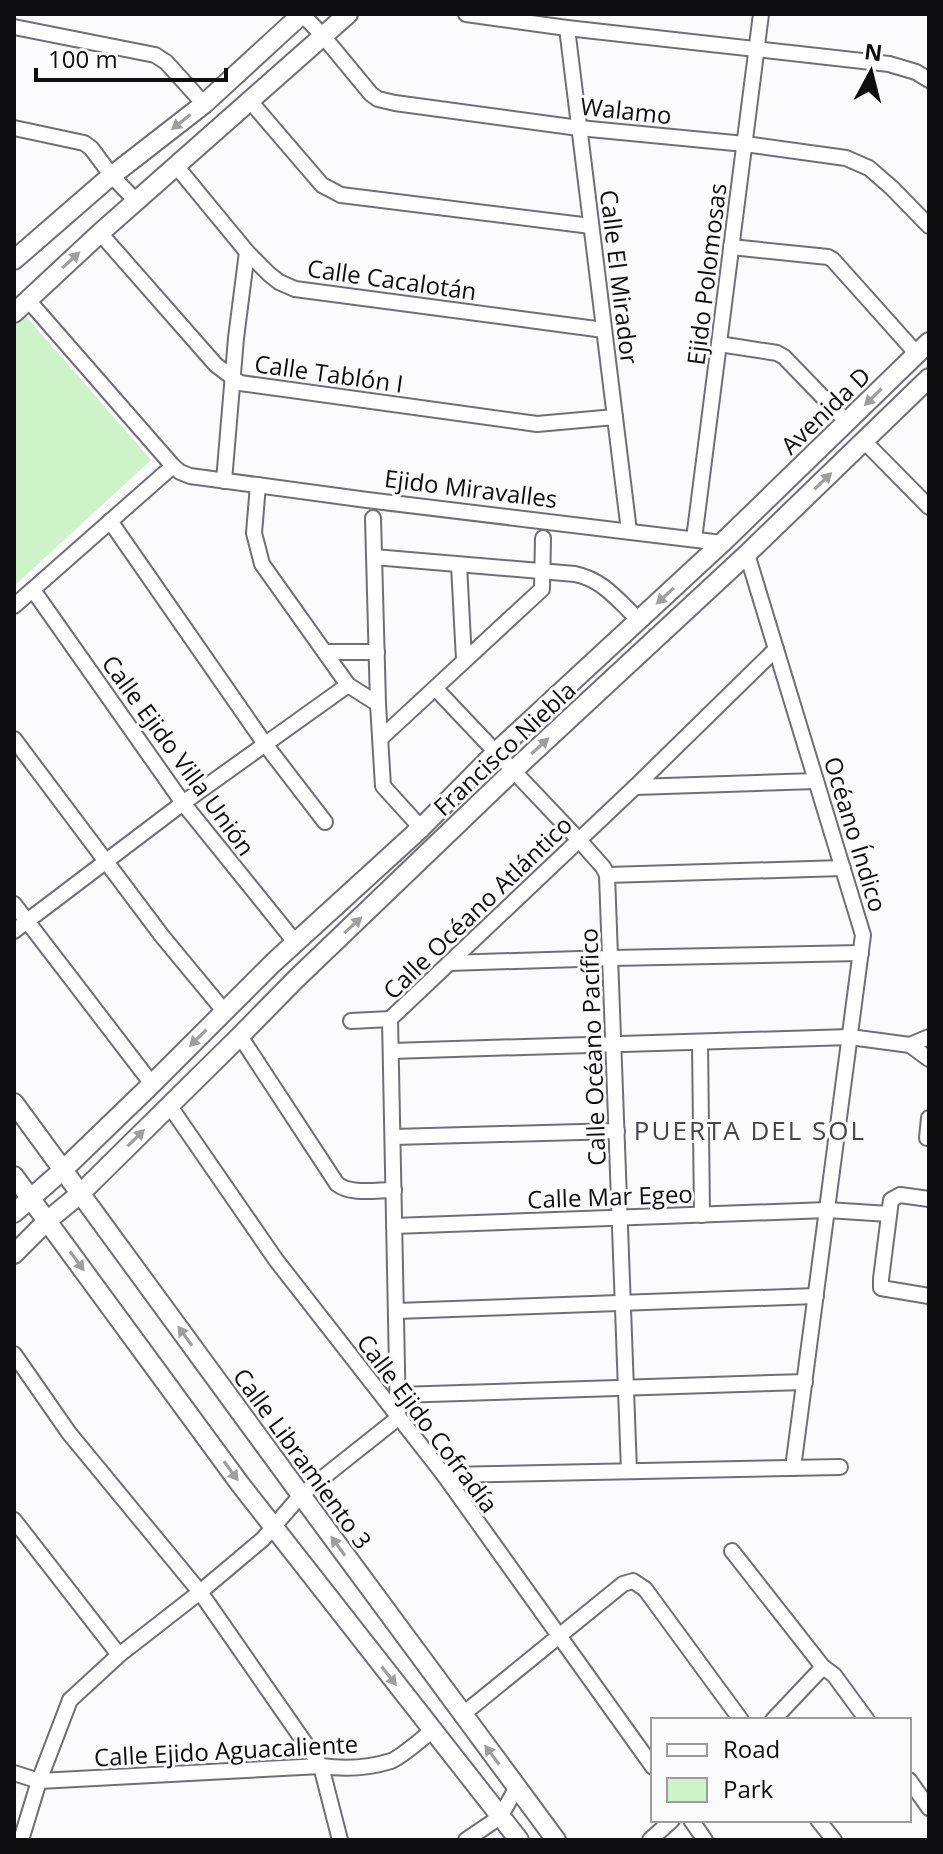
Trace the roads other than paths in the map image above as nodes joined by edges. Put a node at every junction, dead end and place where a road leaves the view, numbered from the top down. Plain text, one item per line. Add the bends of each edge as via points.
1 (302, 14) edge
2 (348, 14) edge
3 (466, 14) edge
4 (761, 14) edge
5 (14, 27) edge
6 (567, 28) junction
7 (323, 36) junction
8 (757, 49) junction
9 (929, 80) edge
10 (250, 101) junction
11 (204, 104) junction
12 (14, 128) edge
13 (579, 128) junction
14 (745, 144) junction
15 (177, 167) junction
16 (112, 176) junction
17 (136, 201) junction
18 (591, 226) junction
19 (929, 226) edge
20 (100, 233) junction
21 (731, 247) junction
22 (247, 252) junction
23 (14, 260) edge
24 (21, 306) edge
25 (604, 330) junction
26 (719, 344) junction
27 (923, 348) edge
28 (233, 378) junction
29 (929, 378) edge
30 (615, 417) junction
31 (847, 422) junction
32 (864, 441) junction
33 (173, 466) junction
34 (224, 481) junction
35 (258, 485) junction
36 (929, 507) edge
37 (373, 518) dead end
38 (110, 521) junction
39 (629, 531) junction
40 (543, 538) dead end
41 (694, 539) junction
42 (722, 543) junction
43 (747, 554) junction
44 (374, 557) junction
45 (459, 565) junction
46 (543, 572) junction
47 (33, 590) junction
48 (14, 606) edge
49 (639, 620) junction
50 (776, 649) junction
51 (325, 652) junction
52 (377, 652) junction
53 (464, 660) junction
54 (348, 685) junction
55 (436, 689) junction
56 (378, 704) junction
57 (381, 738) junction
58 (14, 739) edge
59 (265, 744) junction
60 (496, 752) junction
61 (514, 770) junction
62 (816, 781) junction
63 (635, 787) junction
64 (183, 803) junction
65 (325, 822) dead end
66 (421, 828) junction
67 (579, 840) junction
68 (106, 862) junction
69 (843, 868) junction
70 (607, 875) junction
71 (14, 904) edge
72 (27, 921) junction
73 (14, 931) edge
74 (295, 942) junction
75 (861, 953) junction
76 (611, 958) junction
77 (449, 963) junction
78 (224, 1011) junction
79 (390, 1019) junction
80 (351, 1021) dead end
81 (240, 1036) junction
82 (850, 1037) junction
83 (929, 1037) edge
84 (700, 1042) junction
85 (614, 1045) junction
86 (910, 1045) junction
87 (391, 1051) junction
88 (929, 1059) edge
89 (152, 1084) junction
90 (14, 1103) edge
91 (169, 1105) junction
92 (929, 1118) edge
93 (617, 1131) junction
94 (393, 1137) junction
95 (927, 1138) dead end
96 (64, 1169) junction
97 (14, 1176) edge
98 (394, 1190) junction
99 (81, 1193) junction
100 (31, 1197) junction
101 (929, 1199) edge
102 (827, 1210) junction
103 (14, 1213) edge
104 (889, 1214) junction
105 (702, 1215) junction
106 (620, 1218) junction
107 (47, 1221) junction
108 (394, 1226) junction
109 (14, 1254) edge
110 (816, 1296) junction
111 (929, 1296) edge
112 (623, 1304) junction
113 (396, 1311) junction
114 (14, 1354) edge
115 (805, 1382) junction
116 (626, 1388) junction
117 (397, 1395) junction
118 (398, 1418) junction
119 (840, 1467) dead end
120 (793, 1468) junction
121 (629, 1471) junction
122 (444, 1475) junction
123 (301, 1495) junction
124 (14, 1520) edge
125 (274, 1526) junction
126 (732, 1551) dead end
127 (200, 1592) junction
128 (559, 1636) junction
129 (119, 1655) junction
130 (823, 1667) junction
131 (462, 1715) junction
132 (740, 1718) edge
133 (775, 1718) edge
134 (866, 1718) edge
135 (432, 1731) junction
136 (651, 1764) edge
137 (321, 1766) junction
138 (14, 1773) edge
139 (39, 1781) junction
140 (911, 1783) edge
141 (517, 1787) junction
142 (929, 1808) edge
143 (500, 1817) junction
144 (670, 1822) edge
145 (692, 1822) edge
146 (820, 1822) edge
147 (21, 1840) edge
148 (340, 1840) edge
149 (466, 1840) edge
150 (519, 1840) edge
151 (556, 1840) edge
152 (650, 1840) edge
153 (705, 1840) edge
154 (834, 1840) edge

1 - 7 street, Walamo
1 - 11 street
2 - 7 street
3 - 6 street
4 - 8 street, Ejido Polomosas
5 - 11 street via 155,55
6 - 8 street
6 - 13 street, Calle El Mirador
7 - 10 street
7 - 13 street, Walamo via 378,99
8 - 9 street via 889,64
8 - 14 street, Ejido Polomosas
10 - 15 street
10 - 18 street via 322,185 341,195
11 -> 16 street
12 - 16 street via 84,143
13 - 14 street, Walamo
13 - 18 street, Calle El Mirador
14 - 19 street, Walamo via 831,155 869,168
14 - 21 street, Ejido Polomosas
15 - 17 street
15 - 22 street, Calle Cacalotán
16 - 17 street
16 - 23 street
17 - 20 street
18 - 25 street, Calle El Mirador
24 -> 20 street
20 - 28 street, Calle Tablón I
21 - 26 street, Ejido Polomosas
21 - 27 street via 828,257
22 - 25 street, Calle Cacalotán via 279,282 295,289
22 - 28 street
24 - 33 street
25 - 30 street, Calle El Mirador
26 - 31 street via 784,357
26 - 41 street, Ejido Polomosas
27 -> 31 street, Avenida D
28 - 30 street, Calle Tablón I via 537,424
28 - 34 street
29 - 32 street, Avenida D
30 - 39 street, Calle El Mirador
31 - 42 street, Avenida D
32 - 36 street
43 -> 32 street, Avenida D
33 - 34 street, Ejido Miravalles via 190,476
33 - 38 street
34 - 35 street, Ejido Miravalles
35 - 39 street, Ejido Miravalles
35 - 51 street via 254,533 262,564
37 - 44 street
38 - 47 street
38 - 59 street
39 - 41 street, Ejido Miravalles
40 - 46 street
41 - 42 street, Ejido Miravalles
42 -> 49 street, Francisco Niebla
43 - 50 street, Océano Índico
61 -> 43 street, Francisco Niebla
44 - 45 street
44 - 52 street
45 - 46 street
45 - 53 street
46 - 49 street via 590,577
46 - 53 street via 542,589
47 - 48 street
47 - 64 street, Calle Ejido Villa Unión
49 - 60 street, Francisco Niebla
50 - 62 street, Océano Índico
50 - 63 street, Calle Océano Atlántico
51 - 52 street
51 - 54 street
52 - 56 street
53 - 55 street
54 - 56 street
54 - 59 street
55 - 57 street
55 - 60 street
56 - 57 street
57 - 66 street via 383,786
58 - 68 street
59 - 64 street
59 - 65 street
60 - 61 street
60 - 66 street, Francisco Niebla
61 - 67 street
81 -> 61 street, Francisco Niebla
62 - 63 street
62 - 69 street, Océano Índico
63 - 67 street, Calle Océano Atlántico
64 - 68 street
64 - 74 street, Calle Ejido Villa Unión
66 - 74 street, Francisco Niebla
67 - 70 street
67 - 77 street, Calle Océano Atlántico
68 - 72 street
68 - 78 street
69 - 70 street
69 - 75 street, Océano Índico via 863,935
70 - 76 street, Calle Océano Pacífico
71 - 72 street
72 - 73 street
72 - 89 street
74 - 78 street, Francisco Niebla
75 - 76 street
75 - 82 street, Océano Índico
76 - 77 street
76 - 85 street, Calle Océano Pacífico
77 - 79 street, Calle Océano Atlántico
78 -> 89 street, Francisco Niebla
79 - 80 street
79 - 87 street, Calle Océano Atlántico
81 - 91 street, Francisco Niebla
81 - 98 street via 337,1184 352,1190
82 - 84 street
82 - 86 street
82 - 102 street, Océano Índico
83 - 86 street
84 - 85 street
84 - 105 street
85 - 87 street
85 - 93 street, Calle Océano Pacífico
86 - 88 street
87 - 94 street, Calle Océano Atlántico
89 - 96 street, Francisco Niebla
90 - 96 street, Calle Libramiento 3
99 -> 91 street, Francisco Niebla
91 - 118 street, Calle Ejido Cofradía via 276,1260
92 - 95 street
93 - 94 street
93 - 106 street, Calle Océano Pacífico
94 - 98 street, Calle Océano Atlántico
96 - 99 street, Calle Libramiento 3
96 - 100 street, Francisco Niebla
97 - 100 street
98 - 108 street, Calle Océano Atlántico
99 - 107 street, Francisco Niebla
123 -> 99 street, Calle Libramiento 3
100 - 103 street, Francisco Niebla
100 - 107 street
101 - 104 street via 896,1196
102 - 104 street, Calle Mar Egeo
102 - 105 street, Calle Mar Egeo
102 - 110 street, Océano Índico
104 - 111 street via 881,1288
105 - 106 street, Calle Mar Egeo
106 - 108 street, Calle Mar Egeo
106 - 112 street, Calle Océano Pacífico
107 - 109 street, Francisco Niebla
107 -> 125 street
108 - 113 street, Calle Océano Atlántico
110 - 112 street
110 - 115 street, Océano Índico
112 - 113 street
112 - 116 street, Calle Océano Pacífico
113 - 117 street, Calle Océano Atlántico
114 - 127 street via 69,1433
115 - 116 street
115 - 120 street, Océano Índico
116 - 117 street
116 - 121 street, Calle Océano Pacífico
117 - 118 street, Calle Océano Atlántico
118 - 122 street, Calle Ejido Cofradía
118 - 123 street
119 - 120 street
120 - 121 street
121 - 122 street
122 - 128 street, Calle Ejido Cofradía
123 - 125 street
131 -> 123 street, Calle Libramiento 3
124 - 129 street
125 - 127 street
125 -> 135 street
126 - 130 street
127 - 129 street
127 - 137 street
128 - 131 street
128 - 132 street via 633,1581 645,1589
128 - 136 street, Calle Ejido Cofradía
129 - 139 street via 70,1700
130 - 133 street
130 - 134 street
141 -> 131 street, Calle Libramiento 3
135 - 137 street, Calle Ejido Aguacaliente via 393,1760 359,1767
135 - 143 street
137 - 139 street, Calle Ejido Aguacaliente
137 - 148 street
138 - 139 street, Calle Ejido Aguacaliente
139 - 147 street
140 - 142 street
141 - 143 street
141 - 151 street, Calle Libramiento 3
143 - 149 street
143 - 150 street
144 - 152 street
145 - 153 street
146 - 154 street

